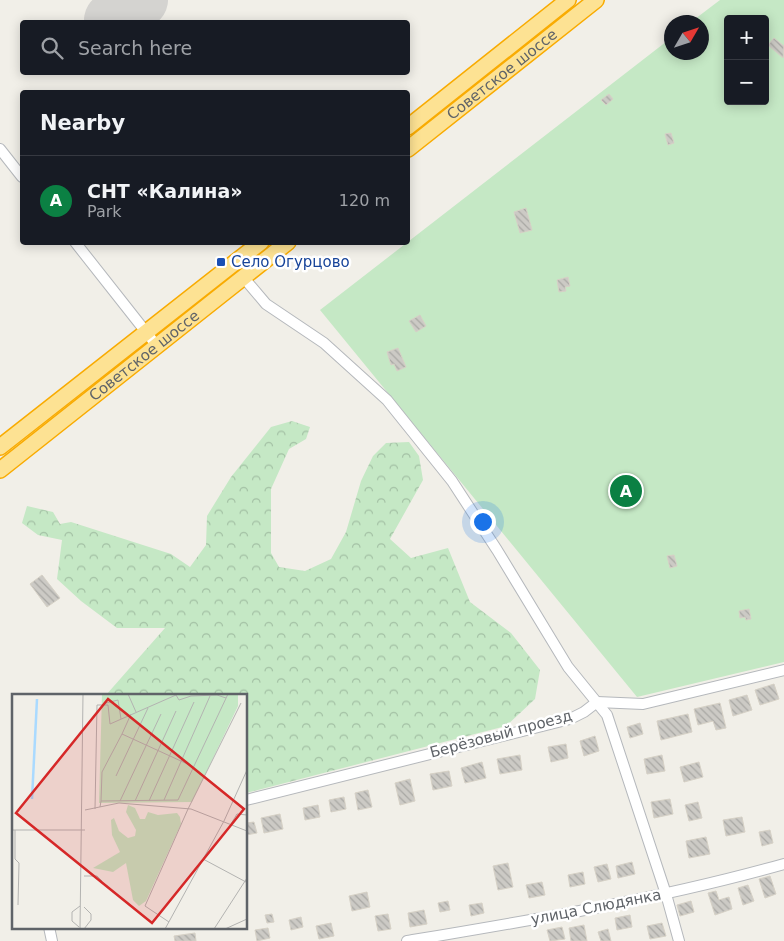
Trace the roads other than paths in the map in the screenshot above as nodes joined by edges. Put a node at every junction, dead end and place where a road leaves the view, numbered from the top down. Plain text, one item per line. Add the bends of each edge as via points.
1 (568, 0) edge
2 (596, 0) edge
3 (410, 125) edge
4 (410, 146) edge
5 (0, 148) edge
6 (20, 174) edge
7 (77, 245) edge
8 (256, 245) edge
9 (284, 245) edge
10 (244, 278) junction
11 (147, 332) junction
12 (157, 346) junction
13 (0, 447) edge
14 (0, 470) edge
15 (784, 670) edge
16 (596, 702) junction
17 (248, 799) edge
18 (784, 864) edge
19 (666, 894) junction
20 (49, 928) edge
21 (438, 938) edge
22 (52, 941) edge
23 (407, 941) edge
24 (679, 941) edge

1 - 3 highway, Советское шоссе
2 - 4 highway, Советское шоссе
5 - 6 street
7 - 11 street
8 - 11 highway, Советское шоссе
9 - 10 highway, Советское шоссе
10 - 12 highway, Советское шоссе
10 - 16 street via 266,304 324,343 388,400 452,481 498,550 568,667
11 - 12 street
11 - 13 highway, Советское шоссе
12 - 14 highway, Советское шоссе
15 - 16 street via 643,704
16 - 17 street, Берёзовый проезд via 570,719
16 - 19 street via 607,715
18 - 19 street, улица Слюдянка
19 - 21 street, улица Слюдянка
19 - 24 street
20 - 22 street
21 - 23 street, улица Слюдянка

